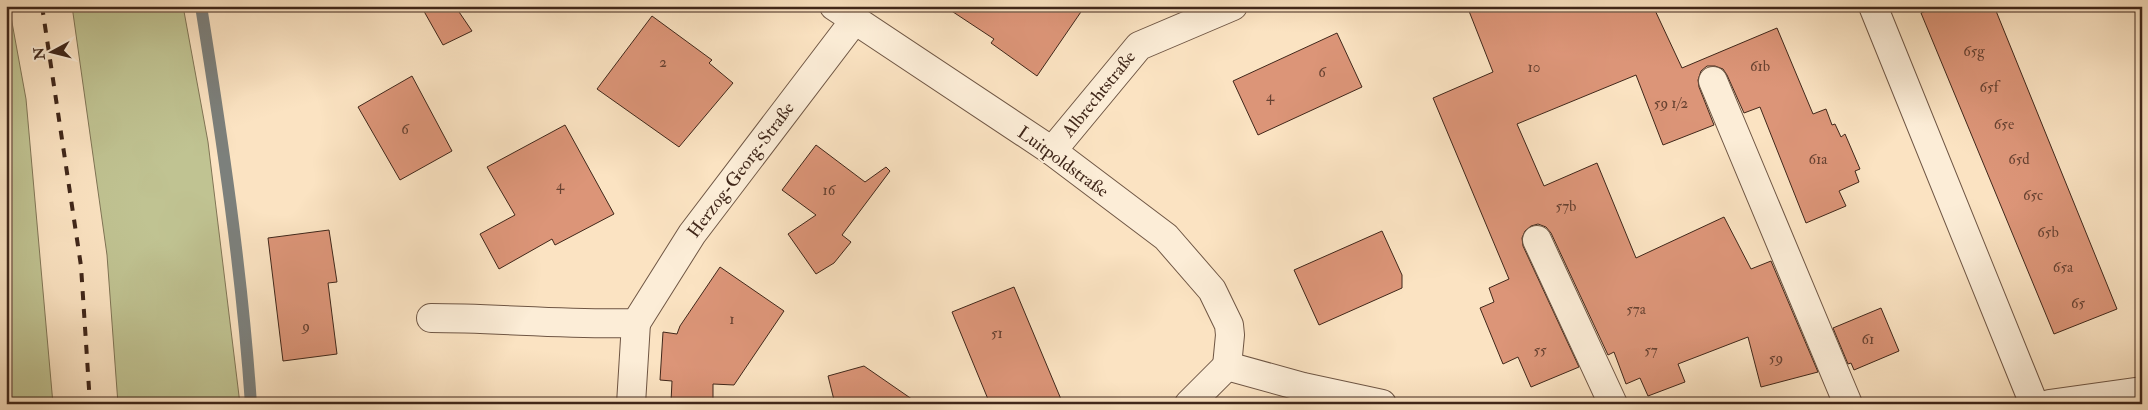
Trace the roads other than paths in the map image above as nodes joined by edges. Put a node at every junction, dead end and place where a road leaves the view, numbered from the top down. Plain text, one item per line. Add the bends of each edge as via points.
1 (1233, 6) edge
2 (1873, 6) edge
3 (844, 14) edge
4 (1713, 81) dead end
5 (1052, 151) junction
6 (1537, 240) dead end
7 (431, 318) dead end
8 (636, 323) junction
9 (1227, 366) junction
10 (2142, 390) edge
11 (631, 404) edge
12 (1189, 404) edge
13 (1382, 404) edge
14 (1613, 404) edge
15 (1848, 404) edge
16 (2034, 404) edge
17 (2049, 404) edge

1 - 5 street, Albrechtstraße via 1139,46
2 - 16 street
3 - 5 street, Luitpoldstraße
3 - 8 street, Herzog-Georg-Straße via 692,234
4 - 15 street
5 - 9 street, Luitpoldstraße via 1166,237 1212,290 1229,325
6 - 14 street
7 - 8 street via 588,325
8 - 11 street, Herzog-Georg-Straße
9 - 12 street
9 - 13 street
10 - 17 street

